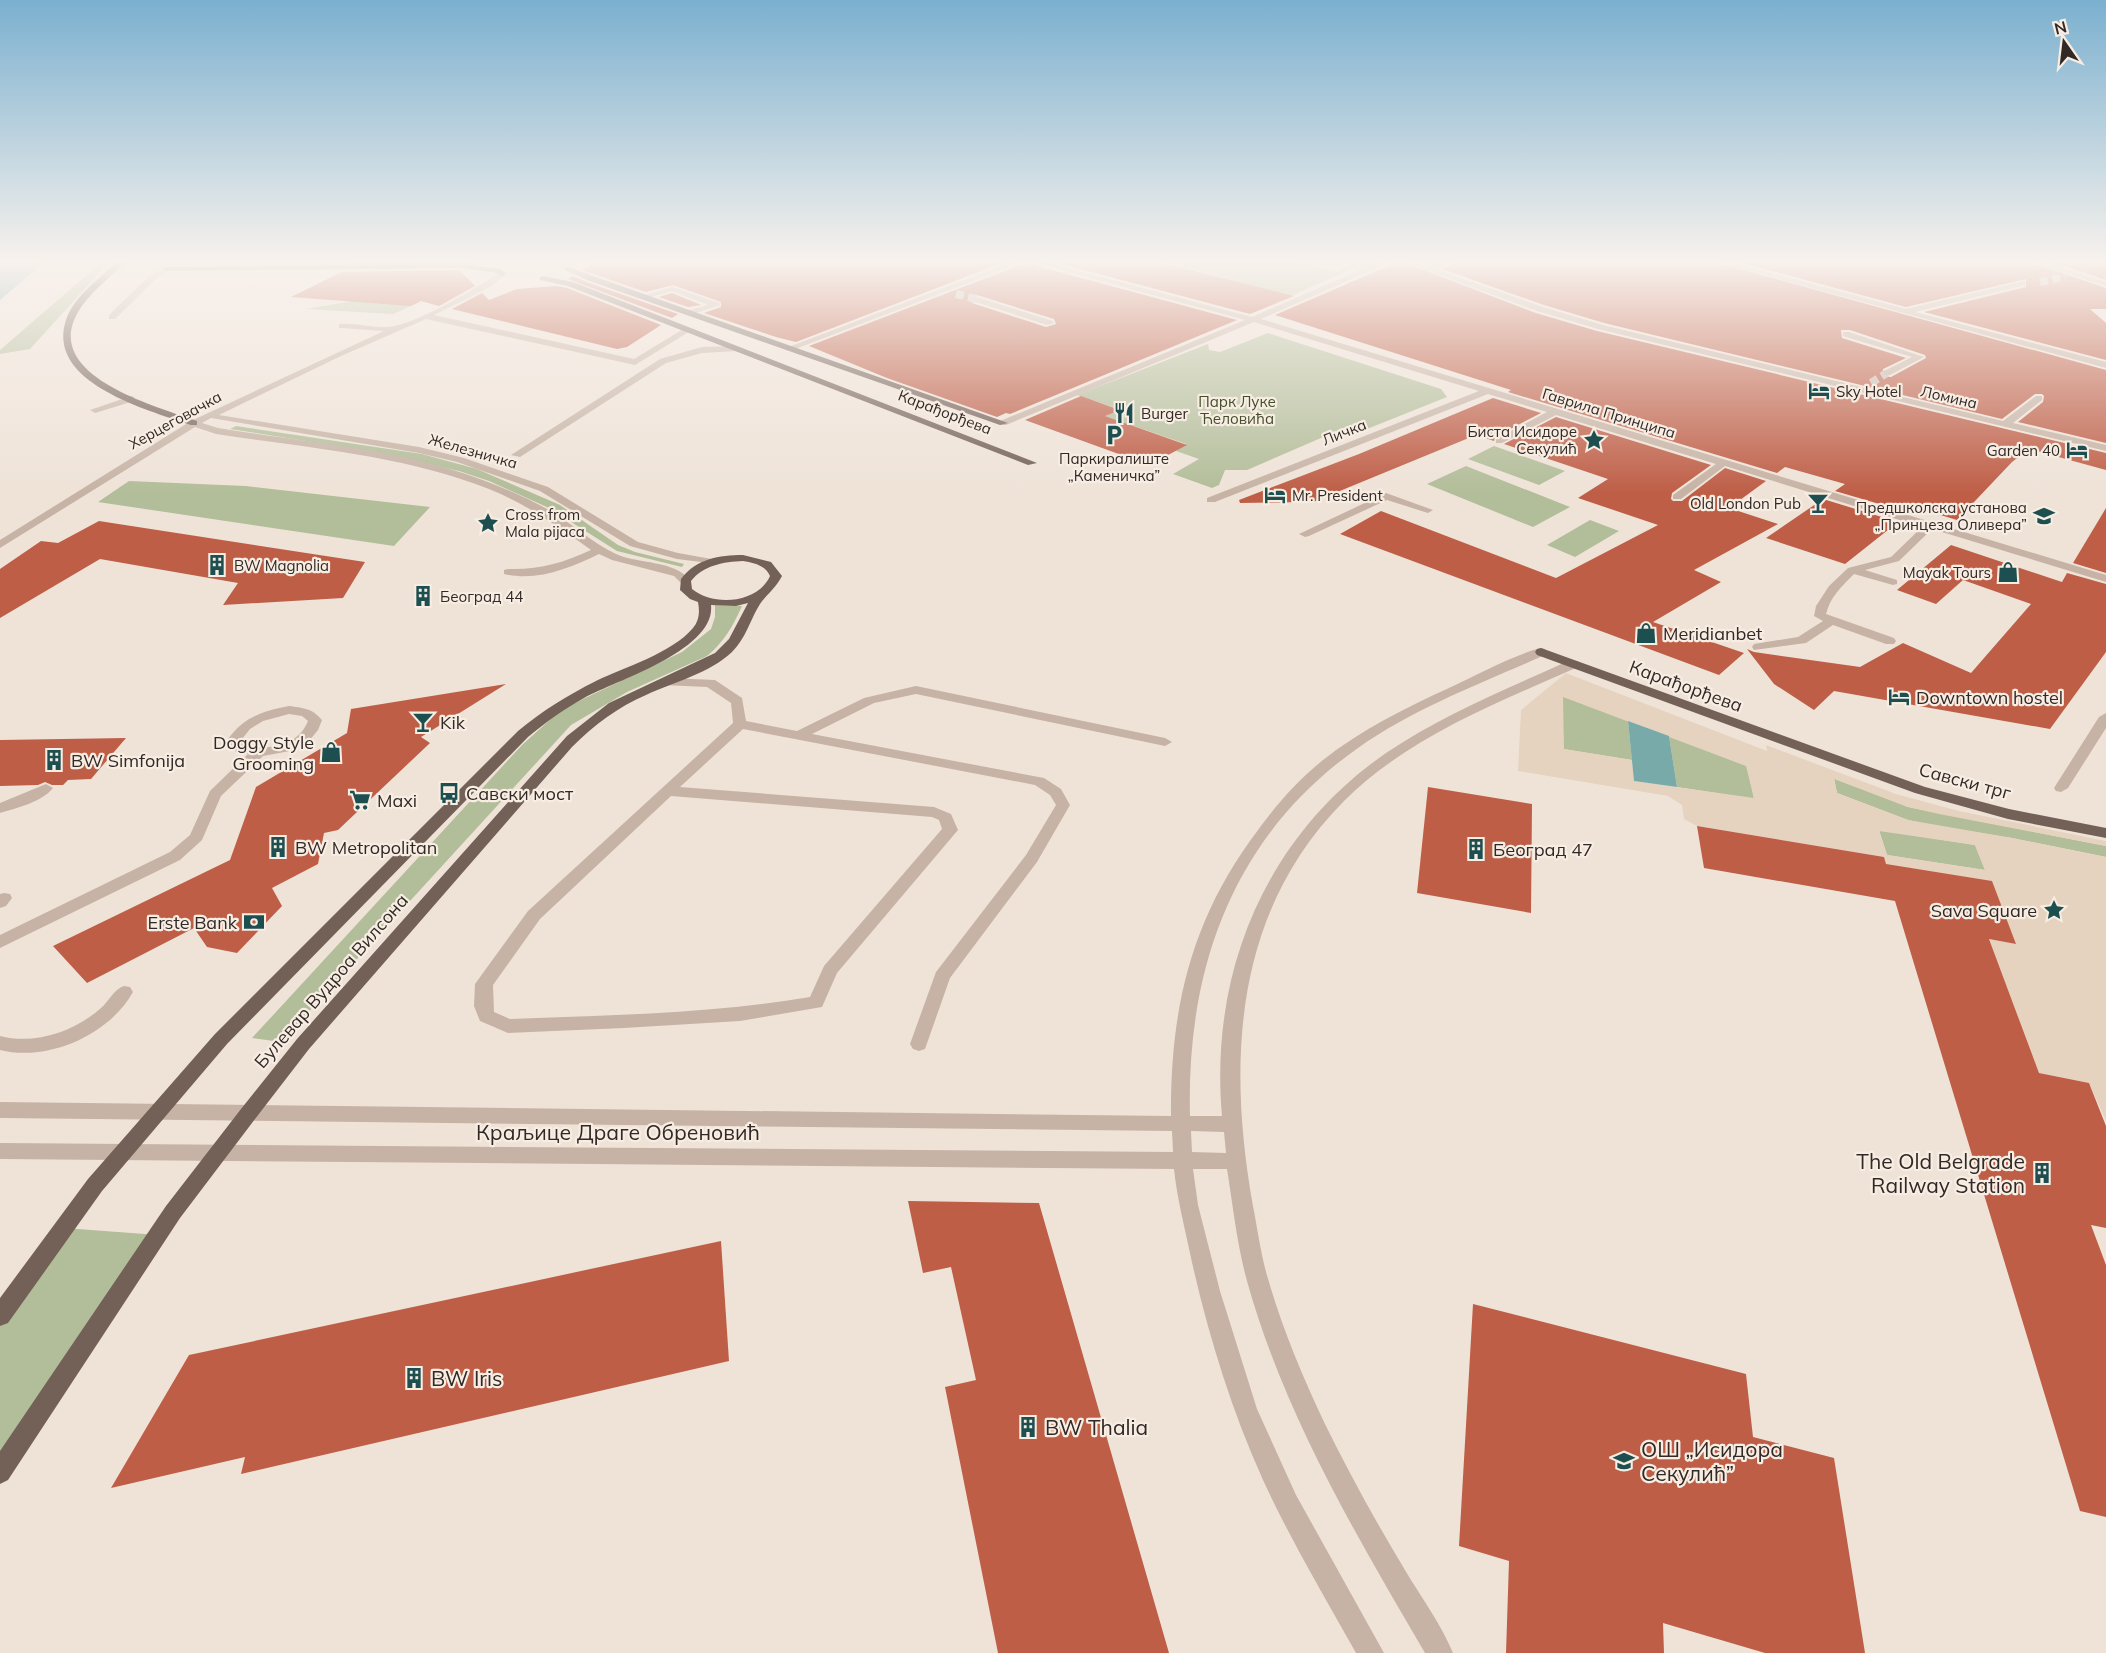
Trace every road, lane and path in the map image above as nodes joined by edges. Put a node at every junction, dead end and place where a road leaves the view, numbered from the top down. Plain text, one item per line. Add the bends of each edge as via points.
1 (66, 338) edge
2 (375, 338) edge
3 (526, 338) edge
4 (675, 338) edge
5 (708, 338) edge
6 (762, 338) edge
7 (816, 338) edge
8 (1210, 338) edge
9 (1314, 338) edge
10 (1646, 338) edge
11 (1859, 338) edge
12 (2004, 338) edge
13 (790, 348) junction
14 (735, 349) junction
15 (2106, 365) edge
16 (1887, 373) tunnel mouth
17 (1871, 383) tunnel mouth
18 (1862, 390) junction
19 (1487, 391) junction
20 (2039, 398) dead end
21 (131, 399) junction
22 (1074, 403) dead end
23 (95, 410) dead end
24 (1555, 412) junction
25 (1044, 413) dead end
26 (209, 415) junction
27 (194, 423) junction
28 (1003, 423) joint
29 (2005, 424) junction
30 (1499, 441) dead end
31 (2106, 448) edge
32 (516, 455) dead end
33 (1723, 463) junction
34 (1032, 464) dead end
35 (1677, 497) dead end
36 (1212, 500) dead end
37 (1428, 510) dead end
38 (1928, 527) junction
39 (1305, 534) dead end
40 (0, 545) edge
41 (599, 550) junction
42 (712, 562) junction
43 (1852, 570) junction
44 (508, 572) dead end
45 (2106, 579) edge
46 (685, 580) junction
47 (1893, 582) dead end
48 (764, 592) junction
49 (704, 601) junction
50 (1831, 621) junction
51 (1890, 641) dead end
52 (1758, 647) dead end
53 (1541, 652) joint
54 (1573, 664) junction
55 (668, 682) junction
56 (2106, 717) edge
57 (740, 724) junction
58 (799, 735) junction
59 (1165, 742) dead end
60 (258, 753) junction
61 (1819, 753) joint
62 (46, 788) dead end
63 (2061, 788) dead end
64 (668, 791) junction
65 (0, 808) edge
66 (2106, 833) edge
67 (0, 942) edge
68 (124, 992) dead end
69 (0, 1043) edge
70 (919, 1044) dead end
71 (0, 1110) edge
72 (157, 1113) junction
73 (248, 1114) junction
74 (1182, 1123) junction
75 (1232, 1124) junction
76 (0, 1151) edge
77 (123, 1152) junction
78 (219, 1153) junction
79 (1185, 1161) junction
80 (1235, 1161) junction
81 (0, 1316) edge
82 (0, 1472) edge
83 (1371, 1653) edge
84 (1440, 1653) edge

1 - 21 main road via 79,368
2 - 26 street, Херцеговачка
3 - 4 street via 635,362
5 - 14 main road, Карађорђева
6 - 13 main road, Карађорђева
7 - 13 street
8 - 28 street
9 - 19 street, Гаврила Принципа
10 - 18 street, Ломина
11 - 16 street via 1920,357
12 - 15 street
13 - 28 main road, Карађорђева
14 - 32 street via 702,350 663,361
14 - 34 main road, Карађорђева
17 - 18 street
18 - 29 street, Ломина
19 - 24 street, Гаврила Принципа
19 - 36 street, Личка
20 - 29 street
21 - 23 street
21 - 27 main road
22 - 25 street via 1068,401
24 - 30 street
24 - 33 street, Гаврила Принципа
26 - 27 street, Херцеговачка
26 - 42 street, Железничка via 460,460 544,489 634,544
27 - 40 street, Херцеговачка
27 - 41 street, Железничка via 216,430 398,459 460,475 548,514
29 - 31 street, Ломина
33 - 35 street
33 - 38 street, Гаврила Принципа
37 - 39 street via 1386,496
38 - 43 street via 1895,559
38 - 45 street, Гаврила Принципа
41 - 44 street via 543,573
41 - 46 street, Железничка via 634,564 678,574
42 - 46 main road
42 - 48 main road, Булевар Вудроа Вилсона via 743,558 771,566 775,581
43 - 47 street
43 - 50 street via 1833,588 1822,606 1820,616
46 - 49 main road via 689,594
48 - 49 main road via 733,602
48 - 55 main road, Булевар Вудроа Вилсона via 731,646
49 - 72 main road, Булевар Вудроа Вилсона via 704,623 682,645 568,700 528,730 221,1039
50 - 51 street
50 - 52 street via 1802,640
53 - 54 main road, Карађорђева
53 - 74 street via 1399,718 1352,747 1304,784 1259,837 1224,895 1199,954 1188,1019 1180,1099
54 - 61 main road, Карађорђева
54 - 75 street via 1442,725 1385,759 1338,800 1289,858 1241,964 1232,1025
55 - 57 street via 710,683 737,701
55 - 73 main road, Булевар Вудроа Вилсона via 615,705 567,744 303,1044
56 - 63 street
57 - 58 street
57 - 64 street
58 - 59 street via 860,702 916,690
58 - 70 street via 1039,781 1056,792 1063,805 1032,858 942,976
60 - 60 street via 299,742 312,730 315,720 306,712 289,710 263,716 242,727 235,740 241,749
60 - 67 street via 215,794 197,837 175,856
61 - 66 main road, Савски трг via 1958,801
62 - 65 street
64 - 64 street via 534,915 484,984 486,1016 508,1026 737,1015 816,1002 830,970 950,830 946,817 934,812
68 - 69 street via 106,1014 70,1035 24,1046
71 - 72 street, Краљице Драге Обреновић
72 - 73 street, Краљице Драге Обреновић
72 - 77 main road, Булевар Вудроа Вилсона
73 - 74 street, Краљице Драге Обреновић
73 - 78 main road, Булевар Вудроа Вилсона
74 - 75 street, Краљице Драге Обреновић
74 - 79 street
75 - 80 street
76 - 77 street, Краљице Драге Обреновић
77 - 78 street, Краљице Драге Обреновић
77 - 81 main road, Булевар Вудроа Вилсона
78 - 79 street, Краљице Драге Обреновић
78 - 82 main road, Булевар Вудроа Вилсона via 173,1212
79 - 80 street, Краљице Драге Обреновић
79 - 83 street via 1188,1198 1210,1298 1246,1411 1294,1517
80 - 84 street via 1260,1290 1299,1393 1347,1492

